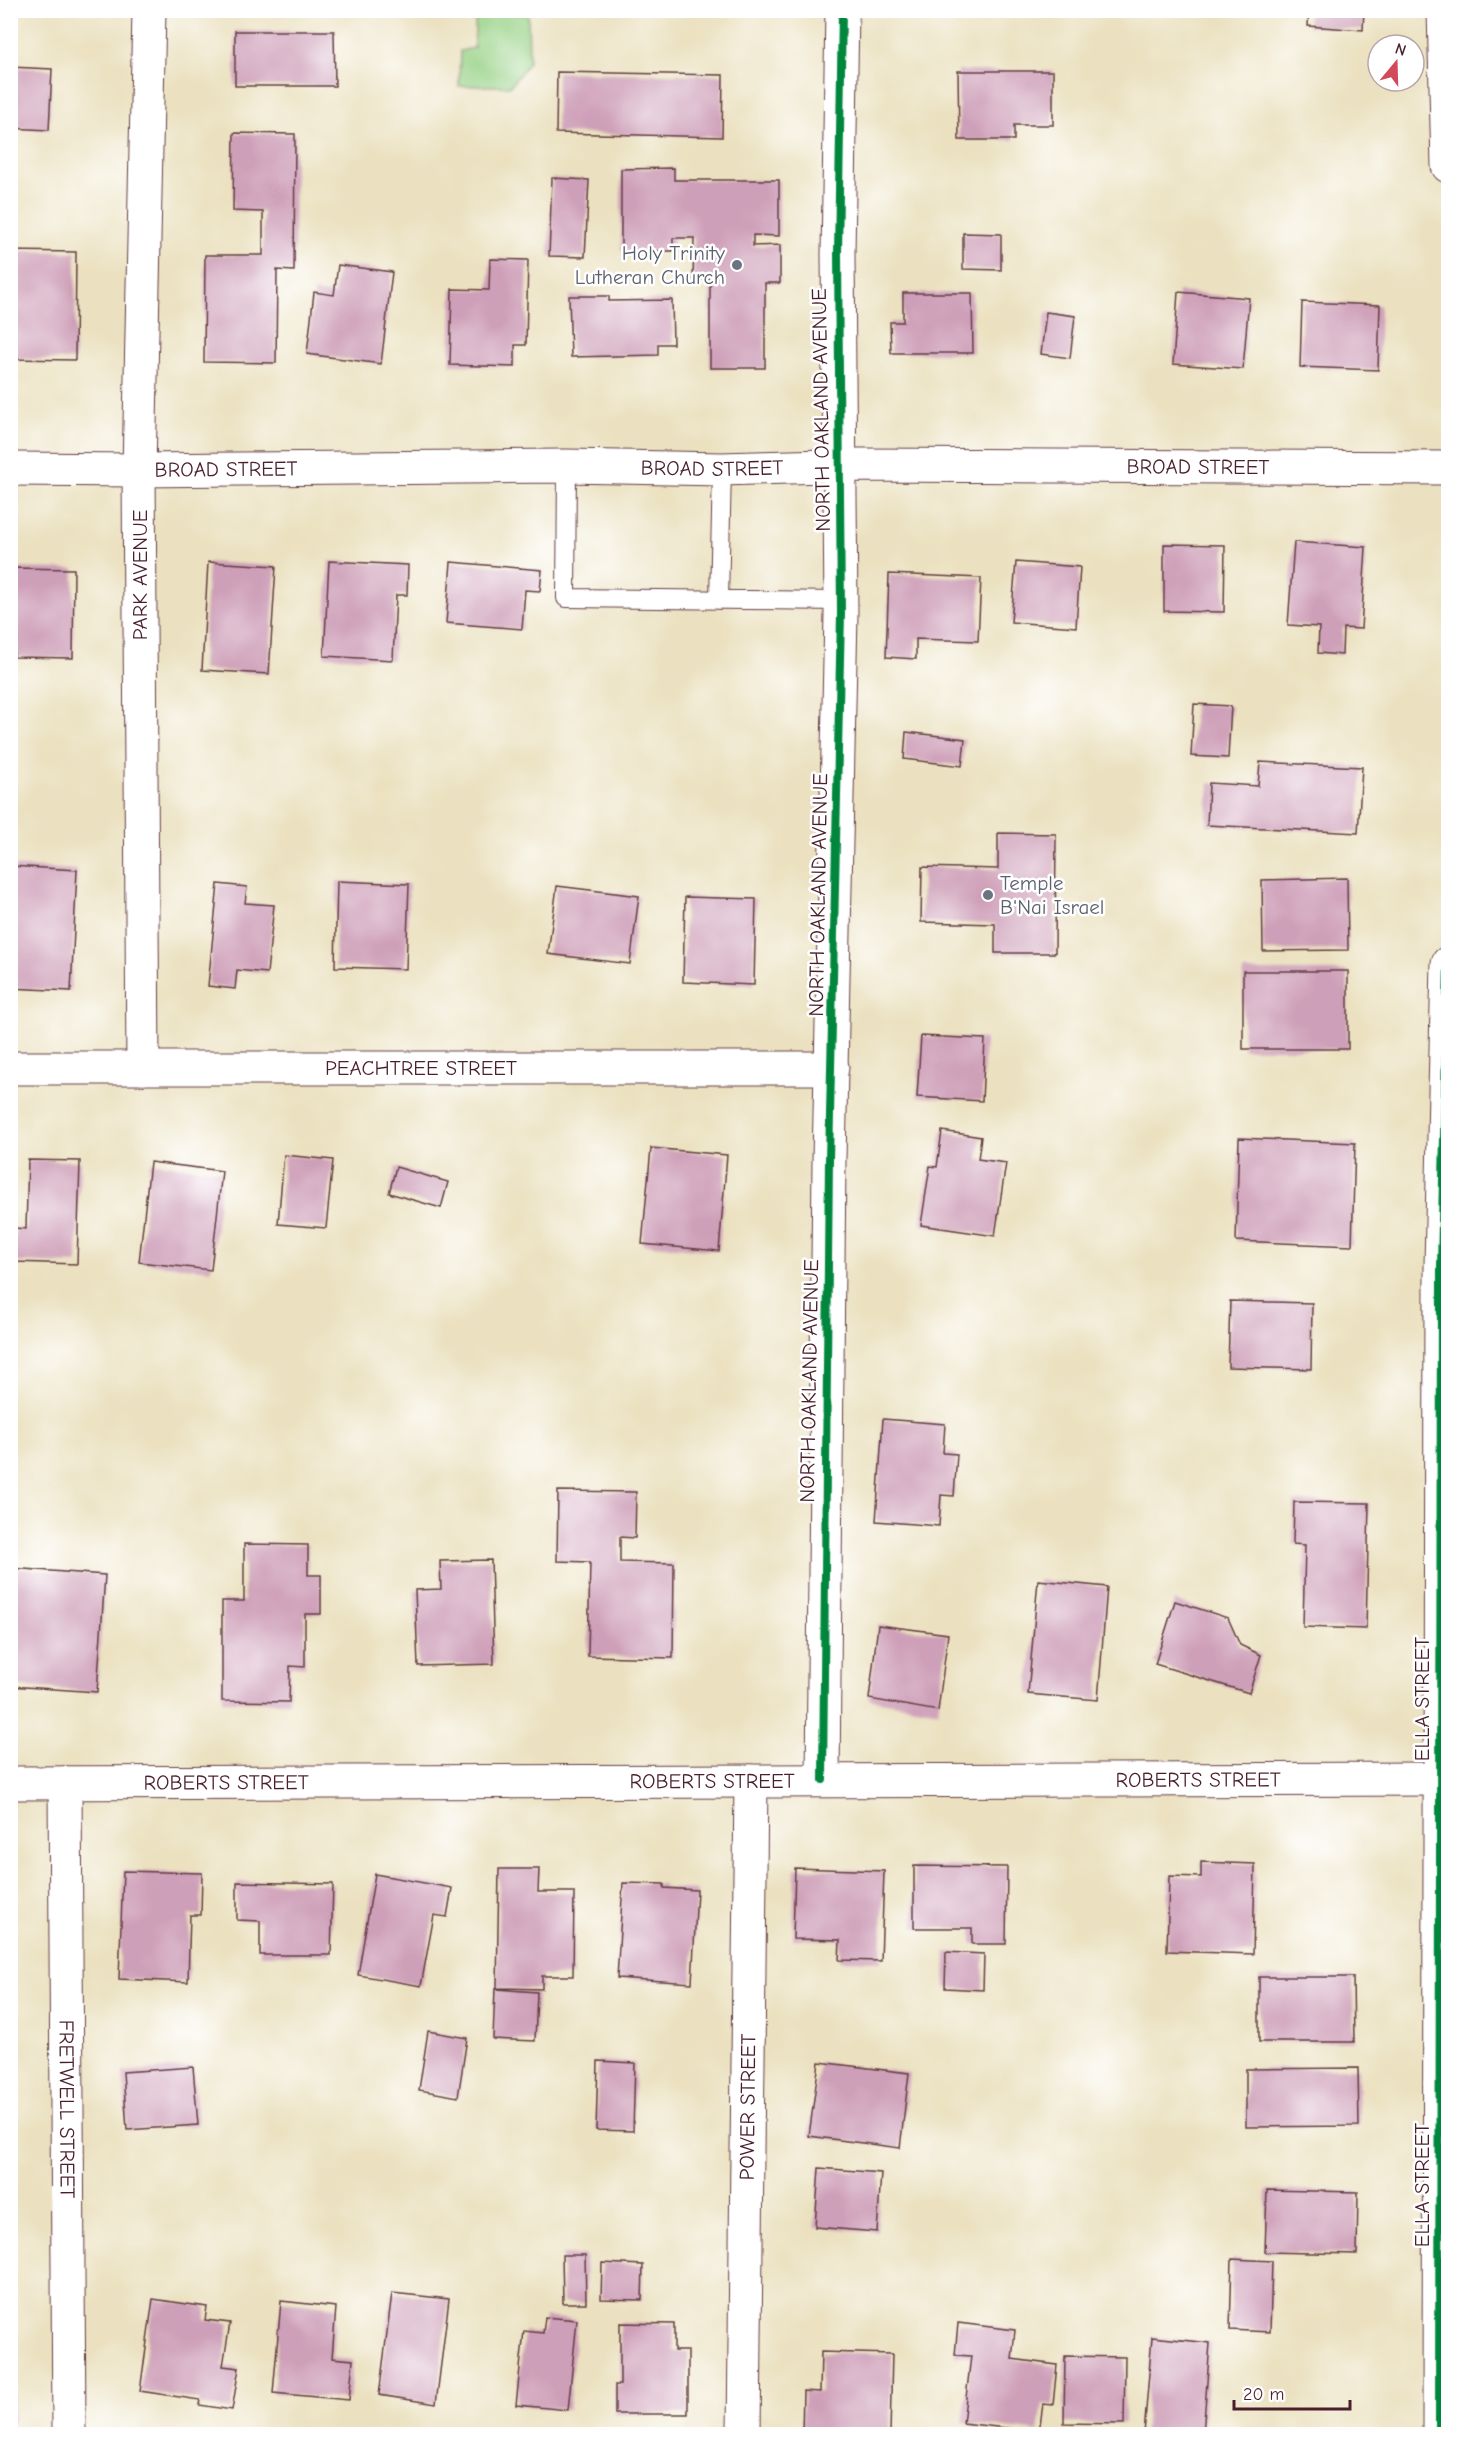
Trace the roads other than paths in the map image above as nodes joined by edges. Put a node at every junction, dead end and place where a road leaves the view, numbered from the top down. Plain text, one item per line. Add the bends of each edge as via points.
1 (149, 10) edge
2 (842, 10) edge
3 (1444, 10) edge
4 (1449, 166) edge
5 (839, 465) junction
6 (567, 466) junction
7 (1449, 468) edge
8 (10, 469) edge
9 (722, 469) junction
10 (139, 471) junction
11 (719, 600) junction
12 (841, 601) junction
13 (1449, 963) edge
14 (10, 1068) edge
15 (143, 1068) junction
16 (832, 1068) junction
17 (1447, 1104) edge
18 (1446, 1186) edge
19 (1444, 1779) edge
20 (823, 1780) junction
21 (751, 1781) junction
22 (10, 1783) edge
23 (65, 1783) junction
24 (69, 2434) edge
25 (744, 2434) edge
26 (1439, 2434) edge

1 - 10 street, PARK AVENUE
2 - 5 street, NORTH OAKLAND AVENUE
3 - 4 street
5 - 7 street, BROAD STREET
5 - 9 street, BROAD STREET
5 - 12 street, NORTH OAKLAND AVENUE
6 - 9 street, BROAD STREET
6 - 10 street, BROAD STREET
6 - 11 lane via 566,598
8 - 10 street, BROAD STREET
9 - 11 lane
10 - 15 street, PARK AVENUE
11 - 12 lane
12 - 16 street, NORTH OAKLAND AVENUE
13 - 17 street, ELLA STREET
14 - 15 street, PEACHTREE STREET
15 - 16 street, PEACHTREE STREET
16 - 20 street, NORTH OAKLAND AVENUE
17 - 18 street, ELLA STREET
18 - 19 street, ELLA STREET
19 - 20 street, ROBERTS STREET
19 - 26 street, ELLA STREET
20 - 21 street, ROBERTS STREET
21 - 23 street, ROBERTS STREET
21 - 25 street, POWER STREET
22 - 23 street, ROBERTS STREET
23 - 24 street, FRETWELL STREET

